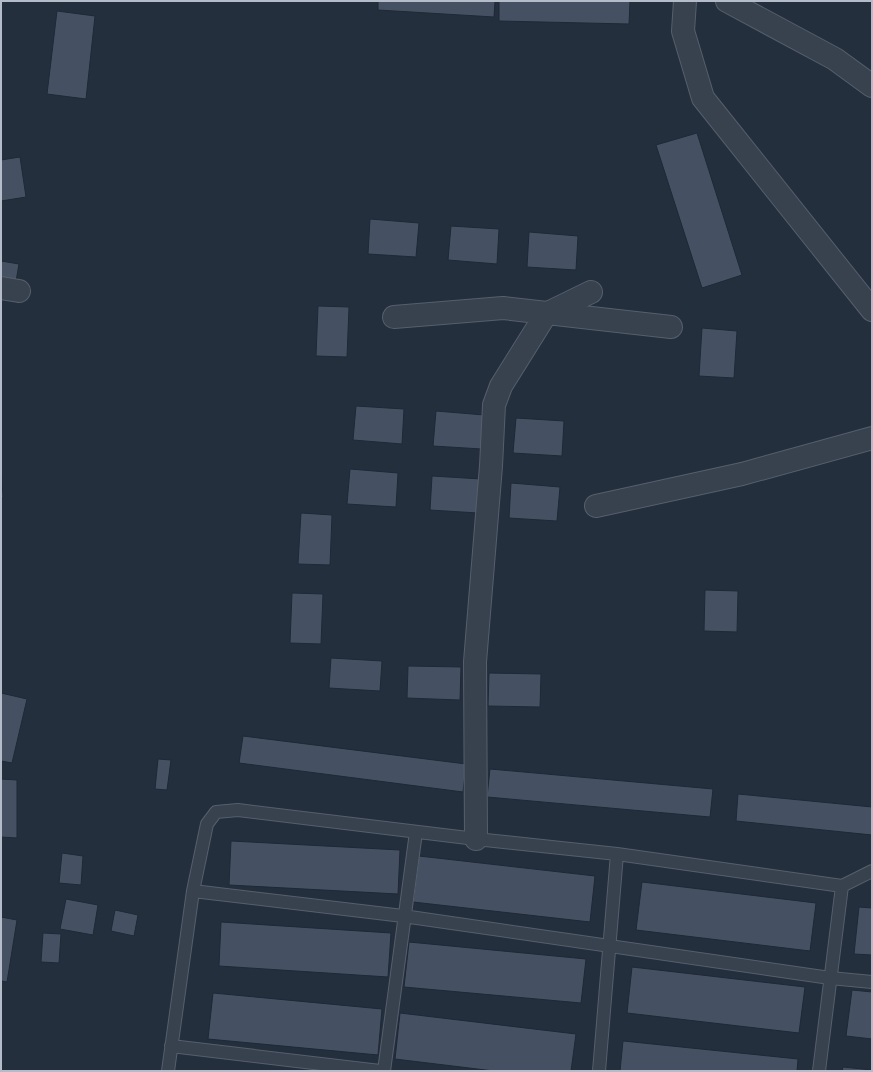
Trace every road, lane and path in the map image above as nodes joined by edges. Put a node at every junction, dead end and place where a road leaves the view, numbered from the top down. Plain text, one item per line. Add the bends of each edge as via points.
1 (685, 1) edge
2 (727, 1) edge
3 (872, 86) edge
4 (591, 292) dead end
5 (872, 310) edge
6 (546, 314) junction
7 (394, 317) dead end
8 (671, 327) dead end
9 (872, 438) edge
10 (596, 506) dead end
11 (416, 832) junction
12 (476, 840) junction
13 (617, 854) junction
14 (872, 871) edge
15 (842, 886) junction
16 (193, 891) junction
17 (403, 916) junction
18 (609, 945) junction
19 (830, 978) junction
20 (872, 982) edge
21 (171, 1046) junction
22 (168, 1071) edge
23 (380, 1071) edge
24 (384, 1071) edge
25 (598, 1071) edge
26 (819, 1071) edge

1 - 5 street via 683,31 703,98
2 - 3 street via 835,59
4 - 6 street
6 - 7 street via 488,308
6 - 8 street
6 - 12 street via 501,386 494,405 475,662
9 - 10 street via 742,474
11 - 12 lane
11 - 16 lane via 238,810 216,812 207,824
11 - 17 lane
12 - 13 lane
13 - 15 lane
13 - 18 lane
14 - 15 lane
15 - 19 lane
16 - 17 lane
16 - 21 lane
17 - 18 lane
17 - 24 lane
18 - 19 lane
18 - 25 lane
19 - 20 lane
19 - 26 lane
21 - 22 lane
21 - 23 lane

